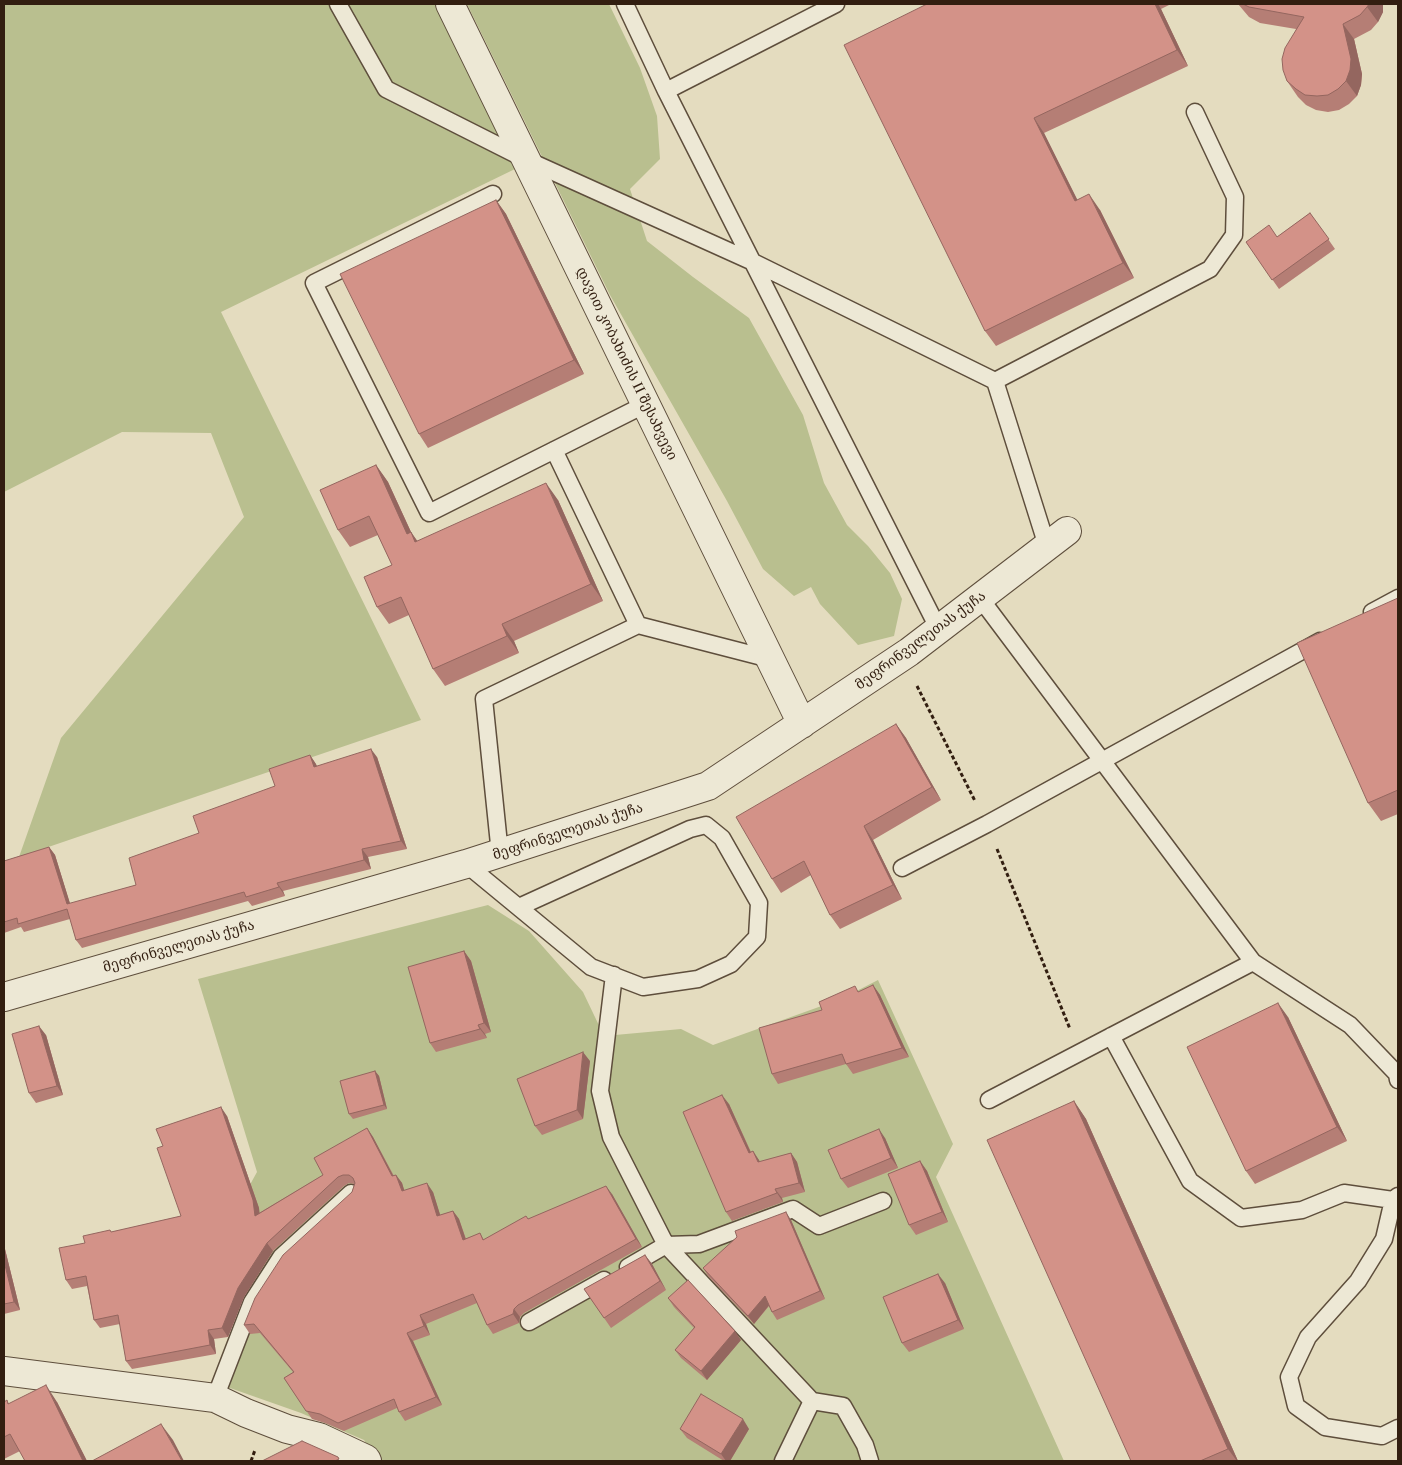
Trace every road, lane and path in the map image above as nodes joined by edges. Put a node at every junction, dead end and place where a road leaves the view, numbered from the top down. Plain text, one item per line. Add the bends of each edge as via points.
1 (338, 4) edge
2 (450, 4) edge
3 (625, 4) edge
4 (836, 4) edge
5 (666, 91) junction
6 (1195, 112) dead end
7 (527, 160) junction
8 (493, 194) dead end
9 (753, 262) junction
10 (995, 381) junction
11 (646, 404) junction
12 (554, 450) junction
13 (1057, 539) joint
14 (980, 598) junction
15 (1398, 598) edge
16 (1355, 622) edge
17 (638, 626) junction
18 (939, 630) junction
19 (1337, 631) edge
20 (902, 657) junction
21 (770, 659) junction
22 (802, 724) junction
23 (1102, 761) junction
24 (987, 824) junction
25 (500, 854) junction
26 (466, 864) junction
27 (902, 868) dead end
28 (519, 907) junction
29 (1253, 962) junction
30 (614, 975) junction
31 (4, 997) edge
32 (1111, 1036) junction
33 (1079, 1053) junction
34 (1398, 1080) edge
35 (989, 1100) dead end
36 (351, 1193) edge
37 (1396, 1198) edge
38 (883, 1201) dead end
39 (666, 1245) junction
40 (529, 1322) dead end
41 (4, 1371) edge
42 (215, 1398) junction
43 (812, 1401) junction
44 (1398, 1428) edge
45 (367, 1461) edge
46 (783, 1461) edge
47 (870, 1461) edge

1 - 7 lane via 386,89
2 - 7 street, დავით კობახიძის II შესახვევი
3 - 5 lane
4 - 5 lane
5 - 9 lane
6 - 10 lane via 1235,197 1234,235 1210,270
7 - 9 lane
7 - 11 street, დავით კობახიძის II შესახვევი
8 - 12 lane via 314,283 429,513
9 - 10 lane
9 - 18 lane
10 - 13 lane
11 - 12 lane
11 - 21 street, დავით კობახიძის II შესახვევი
12 - 17 lane
13 - 14 street, მეფრინველეთას ქუჩა
14 - 18 street, მეფრინველეთას ქუჩა
14 - 23 lane
15 - 16 lane
17 - 21 lane
17 - 25 lane via 484,699
18 - 20 street, მეფრინველეთას ქუჩა
19 - 23 lane
20 - 22 street, მეფრინველეთას ქუჩა
20 - 24 path
21 - 22 street, დავით კობახიძის II შესახვევი
22 - 25 street, მეფრინველეთას ქუჩა via 708,786
23 - 24 lane
23 - 29 lane
24 - 27 lane
24 - 33 path
25 - 26 street, მეფრინველეთას ქუჩა
26 - 28 lane
26 - 31 street, მეფრინველეთას ქუჩა
28 - 30 lane via 591,966
28 - 30 lane via 706,825 722,838 759,903 757,937 731,964 698,979 642,987
29 - 32 lane
29 - 34 lane via 1350,1025 1397,1074
30 - 39 lane via 600,1092 611,1137
32 - 33 lane
32 - 37 lane via 1190,1181 1241,1218 1302,1210 1344,1193
33 - 35 lane
36 - 42 lane via 280,1257 252,1302
37 - 44 lane via 1384,1239 1358,1281 1308,1337 1289,1377 1296,1406 1325,1427 1382,1436
38 - 39 lane via 819,1226 793,1209 699,1244
39 - 40 lane
39 - 43 lane
41 - 42 street
42 - 45 street via 287,1429 319,1437
43 - 46 lane
43 - 47 lane via 844,1406

